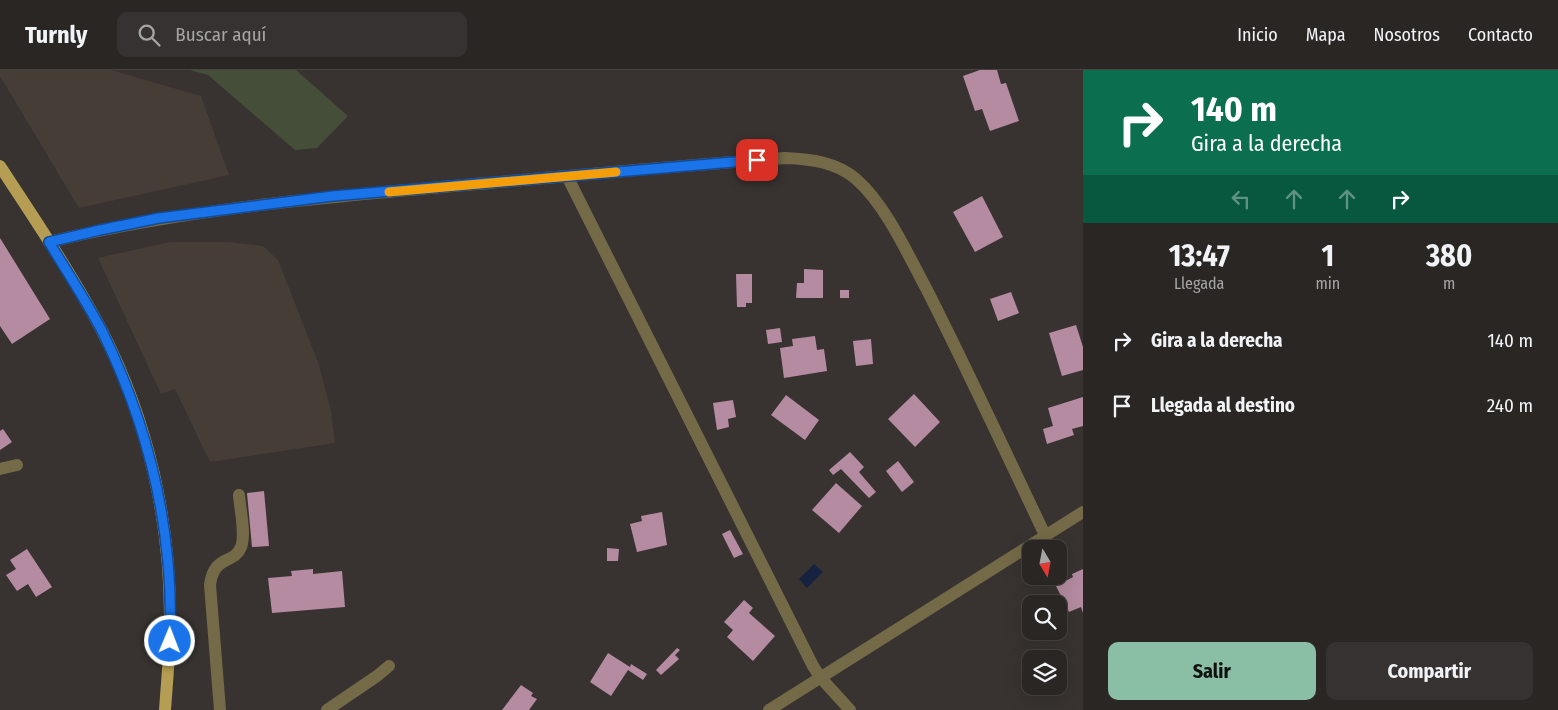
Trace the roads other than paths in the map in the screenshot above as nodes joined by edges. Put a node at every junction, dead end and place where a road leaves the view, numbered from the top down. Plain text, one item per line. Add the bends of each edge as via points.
1 (0, 166) edge
2 (567, 176) junction
3 (49, 242) junction
4 (17, 464) dead end
5 (0, 469) edge
6 (239, 495) dead end
7 (1083, 512) edge
8 (1045, 535) junction
9 (389, 666) dead end
10 (820, 677) junction
11 (165, 710) edge
12 (220, 710) edge
13 (327, 710) edge
14 (769, 710) edge
15 (850, 710) edge

1 - 3 main road
2 - 3 lane via 333,196 159,218
2 - 8 lane via 809,158 827,163 855,179 866,189 898,235 959,353
2 - 10 lane
3 - 11 main road via 117,363 154,471 170,588
4 - 5 lane
6 - 12 lane via 242,546 216,566 210,585
7 - 8 lane
8 - 10 lane
9 - 13 lane
10 - 14 lane
10 - 15 lane

